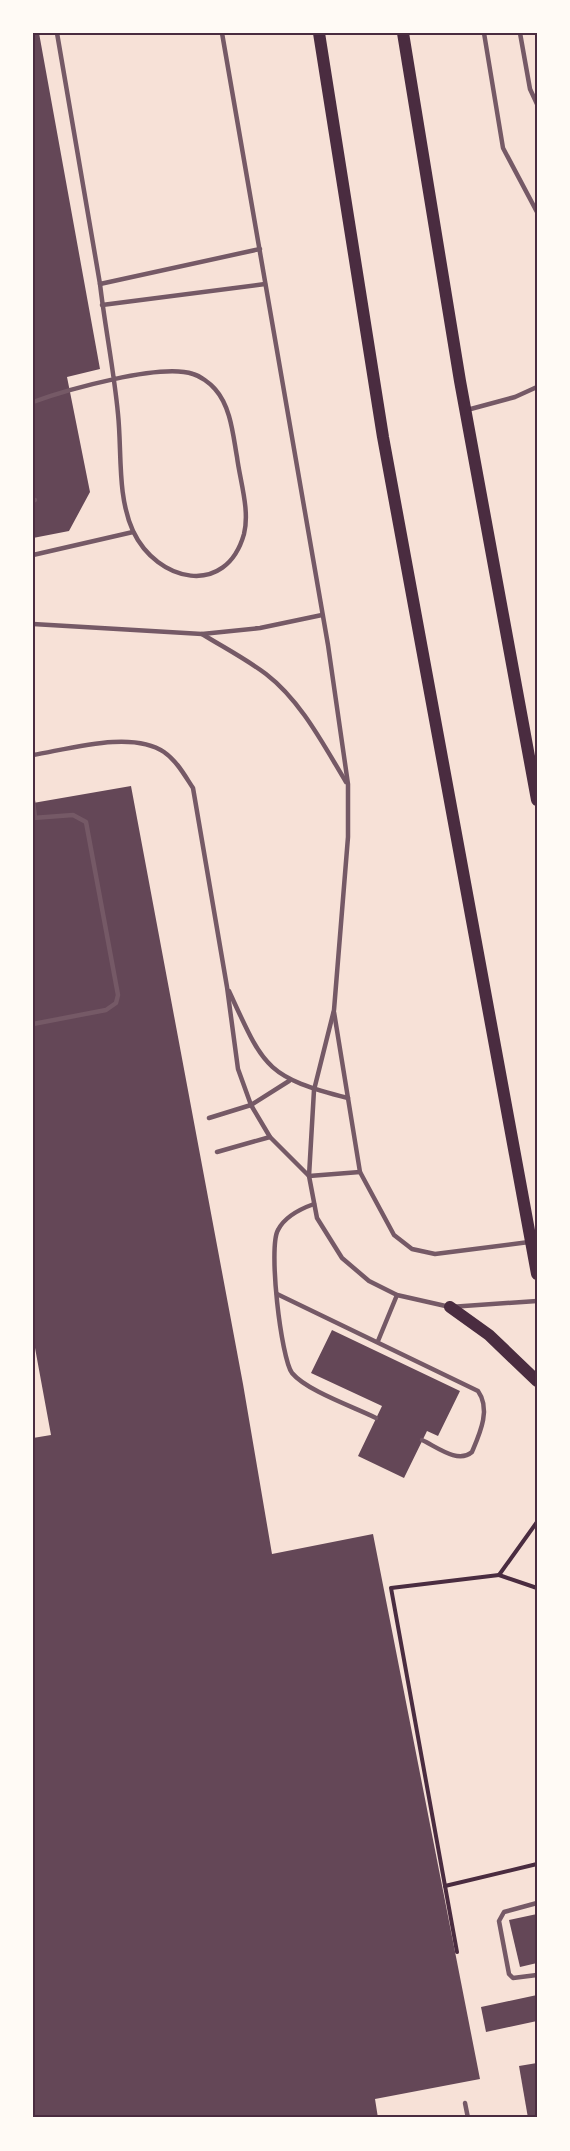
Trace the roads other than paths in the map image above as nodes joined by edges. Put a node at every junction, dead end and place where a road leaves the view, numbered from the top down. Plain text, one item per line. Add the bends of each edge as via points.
1 (57, 33) edge
2 (222, 33) edge
3 (319, 33) edge
4 (403, 33) edge
5 (484, 33) edge
6 (520, 33) edge
7 (537, 104) edge
8 (537, 212) edge
9 (260, 249) junction
10 (100, 284) junction
11 (265, 284) junction
12 (102, 305) junction
13 (537, 387) edge
14 (33, 402) edge
15 (467, 410) junction
16 (134, 532) junction
17 (33, 555) edge
18 (322, 615) junction
19 (33, 624) edge
20 (202, 634) junction
21 (33, 755) edge
22 (348, 784) junction
23 (537, 800) edge
24 (33, 801) edge
25 (34, 817) edge
26 (227, 987) junction
27 (334, 1010) junction
28 (33, 1024) edge
29 (289, 1081) junction
30 (315, 1090) junction
31 (348, 1098) junction
32 (251, 1104) junction
33 (209, 1118) dead end
34 (270, 1137) junction
35 (217, 1152) dead end
36 (360, 1172) junction
37 (309, 1176) junction
38 (314, 1204) junction
39 (533, 1242) edge
40 (537, 1274) edge
41 (277, 1294) junction
42 (397, 1295) junction
43 (537, 1300) edge
44 (450, 1307) junction
45 (378, 1341) junction
46 (537, 1382) edge
47 (376, 1418) dead end
48 (422, 1440) dead end
49 (537, 1903) edge
50 (537, 1975) edge
51 (465, 2103) dead end
52 (468, 2118) edge

1 - 10 lane
2 - 9 lane
3 - 39 main road via 383,437
4 - 15 main road
5 - 8 lane via 503,148
6 - 7 lane via 530,89
9 - 10 lane
9 - 11 lane
10 - 12 lane
11 - 12 lane
11 - 18 lane
12 - 16 lane via 118,414 125,509
13 - 15 lane
14 - 16 lane via 68,389 166,371 192,374 216,390 232,428 246,519 243,535 227,564 202,576 169,571
15 - 23 main road
16 - 17 lane
18 - 20 lane via 260,628
18 - 22 lane
19 - 20 lane
20 - 22 lane via 266,674 286,693 304,714
21 - 26 lane via 113,741 134,742 163,751 179,766 193,788
22 - 27 lane via 348,837
24 - 25 lane
25 - 28 lane via 73,816 86,822 118,995 116,1003 106,1010
26 - 29 lane via 266,1063
26 - 32 lane via 234,1047
27 - 30 lane
27 - 31 lane
29 - 30 lane
29 - 32 lane
30 - 31 lane
30 - 37 lane
31 - 36 lane
32 - 33 lane
32 - 34 lane
34 - 35 lane
34 - 37 lane
36 - 37 lane
36 - 39 lane via 394,1235 412,1249 458,1253
37 - 38 lane
38 - 41 lane via 292,1214 277,1231 273,1248
38 - 42 lane via 316,1218 342,1258 369,1281
39 - 40 main road
41 - 45 lane
41 - 47 lane via 287,1365 294,1375
42 - 44 lane
42 - 45 lane
43 - 44 lane
44 - 46 main road via 489,1335
45 - 48 lane via 472,1385 483,1398 486,1410 476,1443 467,1456 458,1457
49 - 50 lane via 504,1912 499,1921 509,1974 513,1978
51 - 52 lane

